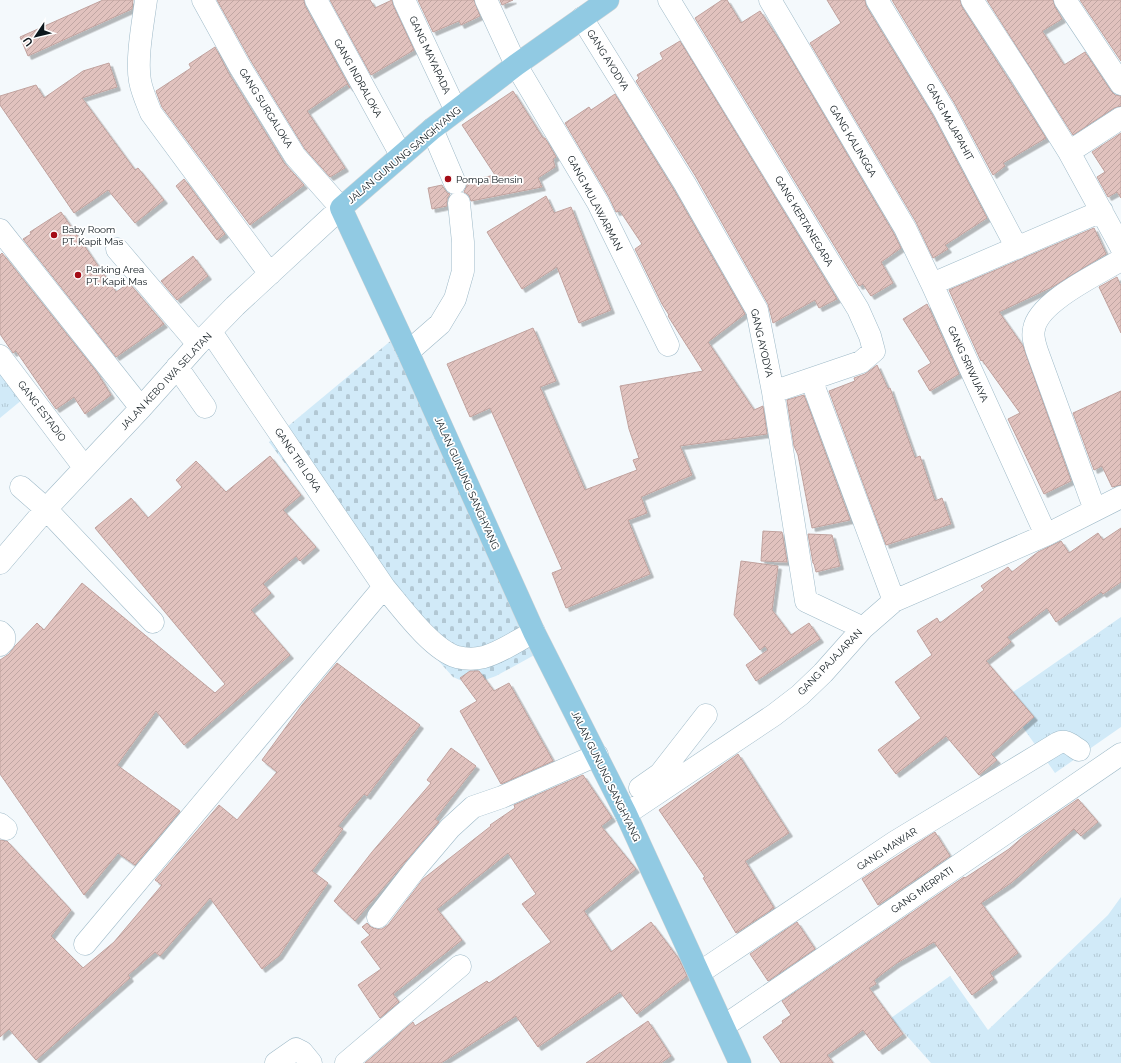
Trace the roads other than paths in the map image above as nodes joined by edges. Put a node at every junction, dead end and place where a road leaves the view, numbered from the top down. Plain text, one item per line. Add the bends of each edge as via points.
1 (146, 0) edge
2 (203, 0) edge
3 (316, 0) edge
4 (404, 0) edge
5 (486, 0) edge
6 (608, 0) edge
7 (669, 0) edge
8 (770, 0) edge
9 (877, 0) edge
10 (972, 0) edge
11 (1065, 0) edge
12 (582, 18) junction
13 (516, 65) junction
14 (1121, 84) edge
15 (456, 111) junction
16 (1121, 118) edge
17 (432, 130) junction
18 (1069, 152) junction
19 (400, 155) junction
20 (341, 208) junction
21 (1102, 211) junction
22 (0, 230) edge
23 (1121, 247) edge
24 (1017, 248) junction
25 (117, 249) dead end
26 (1121, 260) edge
27 (270, 274) junction
28 (932, 284) junction
29 (204, 338) junction
30 (668, 344) dead end
31 (408, 352) junction
32 (0, 356) edge
33 (177, 367) junction
34 (811, 379) junction
35 (773, 392) junction
36 (205, 407) dead end
37 (141, 408) junction
38 (84, 467) junction
39 (20, 487) dead end
40 (1121, 497) edge
41 (46, 509) junction
42 (1095, 510) junction
43 (1046, 535) junction
44 (3, 554) edge
45 (384, 587) junction
46 (894, 601) junction
47 (153, 622) dead end
48 (863, 628) junction
49 (0, 632) edge
50 (534, 632) junction
51 (0, 645) edge
52 (706, 715) dead end
53 (1079, 750) dead end
54 (1121, 754) edge
55 (597, 755) junction
56 (623, 807) junction
57 (378, 917) dead end
58 (85, 944) dead end
59 (460, 966) dead end
60 (699, 973) junction
61 (724, 1026) junction
62 (276, 1063) edge
63 (311, 1063) edge
64 (346, 1063) edge
65 (740, 1063) edge

1 - 27 street via 140,53 140,80 152,113
2 - 20 street, GANG SURGALOKA via 240,67 295,156
3 - 19 street, GANG INDRALOKA
4 - 15 street, GANG MAYAPADA
5 - 13 street, GANG MULAWARMAN
6 - 12 main road, JALAN GUNUNG SANGHYANG
7 - 34 street, GANG KERTANEGARA via 858,309 870,336 874,351 861,362
8 - 28 street, GANG KALINGGA via 905,228
9 - 24 street, GANG MAJAPAHIT via 944,110
10 - 18 street
11 - 14 street
12 - 13 main road, JALAN GUNUNG SANGHYANG
12 - 35 street, GANG AYODYA via 685,184 757,310
13 - 15 main road, JALAN GUNUNG SANGHYANG
13 - 30 street, GANG MULAWARMAN via 598,203
15 - 17 main road, JALAN GUNUNG SANGHYANG
16 - 18 street
17 - 19 main road, JALAN GUNUNG SANGHYANG
17 - 31 street via 457,193 463,242 463,271 455,299 440,324
18 - 21 street
19 - 20 main road, JALAN GUNUNG SANGHYANG
20 - 27 street, JALAN KEBO IWA SELATAN
20 - 31 main road, JALAN GUNUNG SANGHYANG
21 - 23 street
21 - 24 street
22 - 37 street
24 - 28 street
25 - 29 street, GANG TRI LOKA
26 - 42 street via 1050,304 1037,320 1034,329 1036,351
27 - 29 street, JALAN KEBO IWA SELATAN
28 - 43 street, GANG SRIWIJAYA
29 - 33 street, JALAN KEBO IWA SELATAN
29 - 45 street, GANG TRI LOKA
31 - 50 main road, JALAN GUNUNG SANGHYANG
32 - 38 street, GANG ESTADIO
33 - 36 street
33 - 37 street, JALAN KEBO IWA SELATAN
34 - 35 street, GANG KERTANEGARA
34 - 46 street
35 - 48 street, GANG AYODYA via 806,601
37 - 38 street, JALAN KEBO IWA SELATAN
38 - 41 street, JALAN KEBO IWA SELATAN
39 - 41 street
40 - 42 street
41 - 44 street, JALAN KEBO IWA SELATAN
41 - 47 street
42 - 43 street
43 - 46 street, GANG PAJAJARAN
45 - 50 street, GANG TRI LOKA via 425,633 441,648 456,657 484,657
45 - 58 street
46 - 48 street, GANG PAJAJARAN
48 - 56 street, GANG PAJAJARAN via 823,673 793,700
49 - 51 street via 4,636 4,641
50 - 55 main road, JALAN GUNUNG SANGHYANG
52 - 56 street via 660,774
53 - 60 street, GANG MAWAR via 1065,742 1058,743 895,842
54 - 61 street, GANG MERPATI
55 - 56 main road, JALAN GUNUNG SANGHYANG
55 - 57 street via 473,807 450,828
56 - 60 main road, JALAN GUNUNG SANGHYANG
59 - 64 street
60 - 61 main road, JALAN GUNUNG SANGHYANG
61 - 65 main road, JALAN GUNUNG SANGHYANG
62 - 63 street via 296,1049

